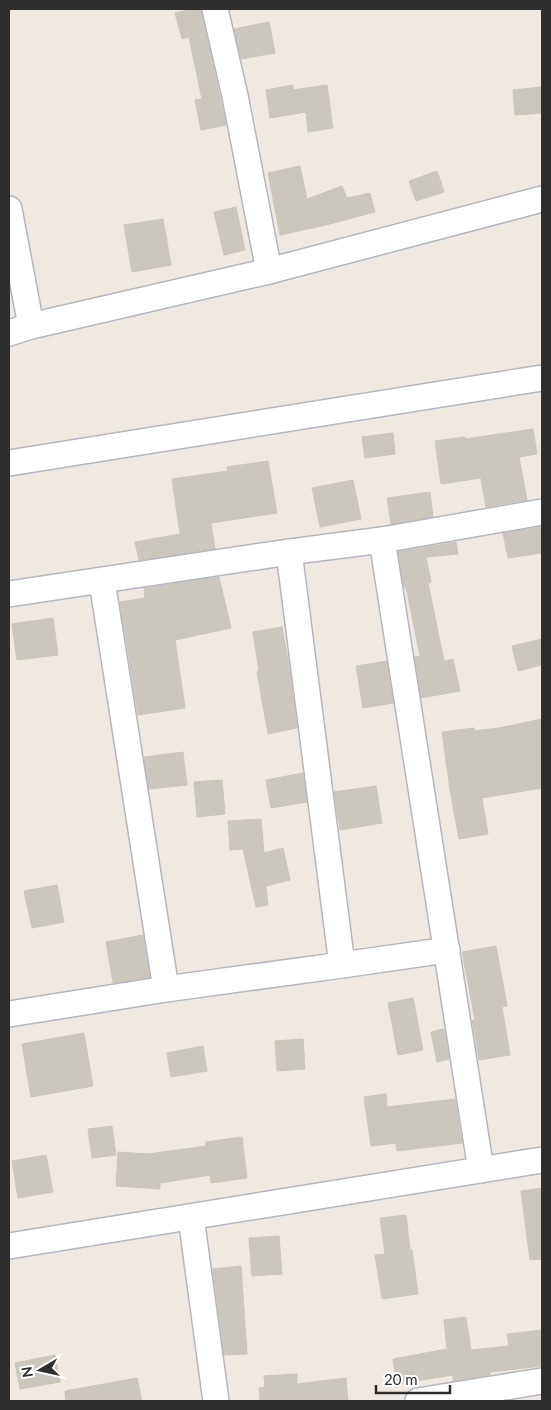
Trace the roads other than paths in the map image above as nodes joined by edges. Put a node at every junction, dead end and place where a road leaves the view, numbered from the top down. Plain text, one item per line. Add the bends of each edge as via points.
1 (215, 9) edge
2 (542, 199) edge
3 (9, 209) edge
4 (269, 271) junction
5 (20, 330) edge
6 (542, 378) edge
7 (9, 463) edge
8 (542, 512) edge
9 (382, 540) junction
10 (289, 552) junction
11 (102, 581) junction
12 (9, 594) edge
13 (447, 950) junction
14 (342, 966) junction
15 (166, 988) junction
16 (9, 1014) edge
17 (542, 1160) edge
18 (481, 1170) junction
19 (191, 1217) junction
20 (9, 1246) edge
21 (542, 1381) edge
22 (216, 1401) edge
23 (418, 1401) edge

1 - 4 street
2 - 4 street
3 - 5 street
4 - 5 street
6 - 7 street
8 - 9 street
9 - 10 street
9 - 13 street
10 - 11 street
10 - 14 street
11 - 12 street
11 - 15 street
13 - 14 street
13 - 18 street
14 - 15 street
15 - 16 street
17 - 18 street
18 - 19 street
19 - 20 street
19 - 22 street
21 - 23 street

